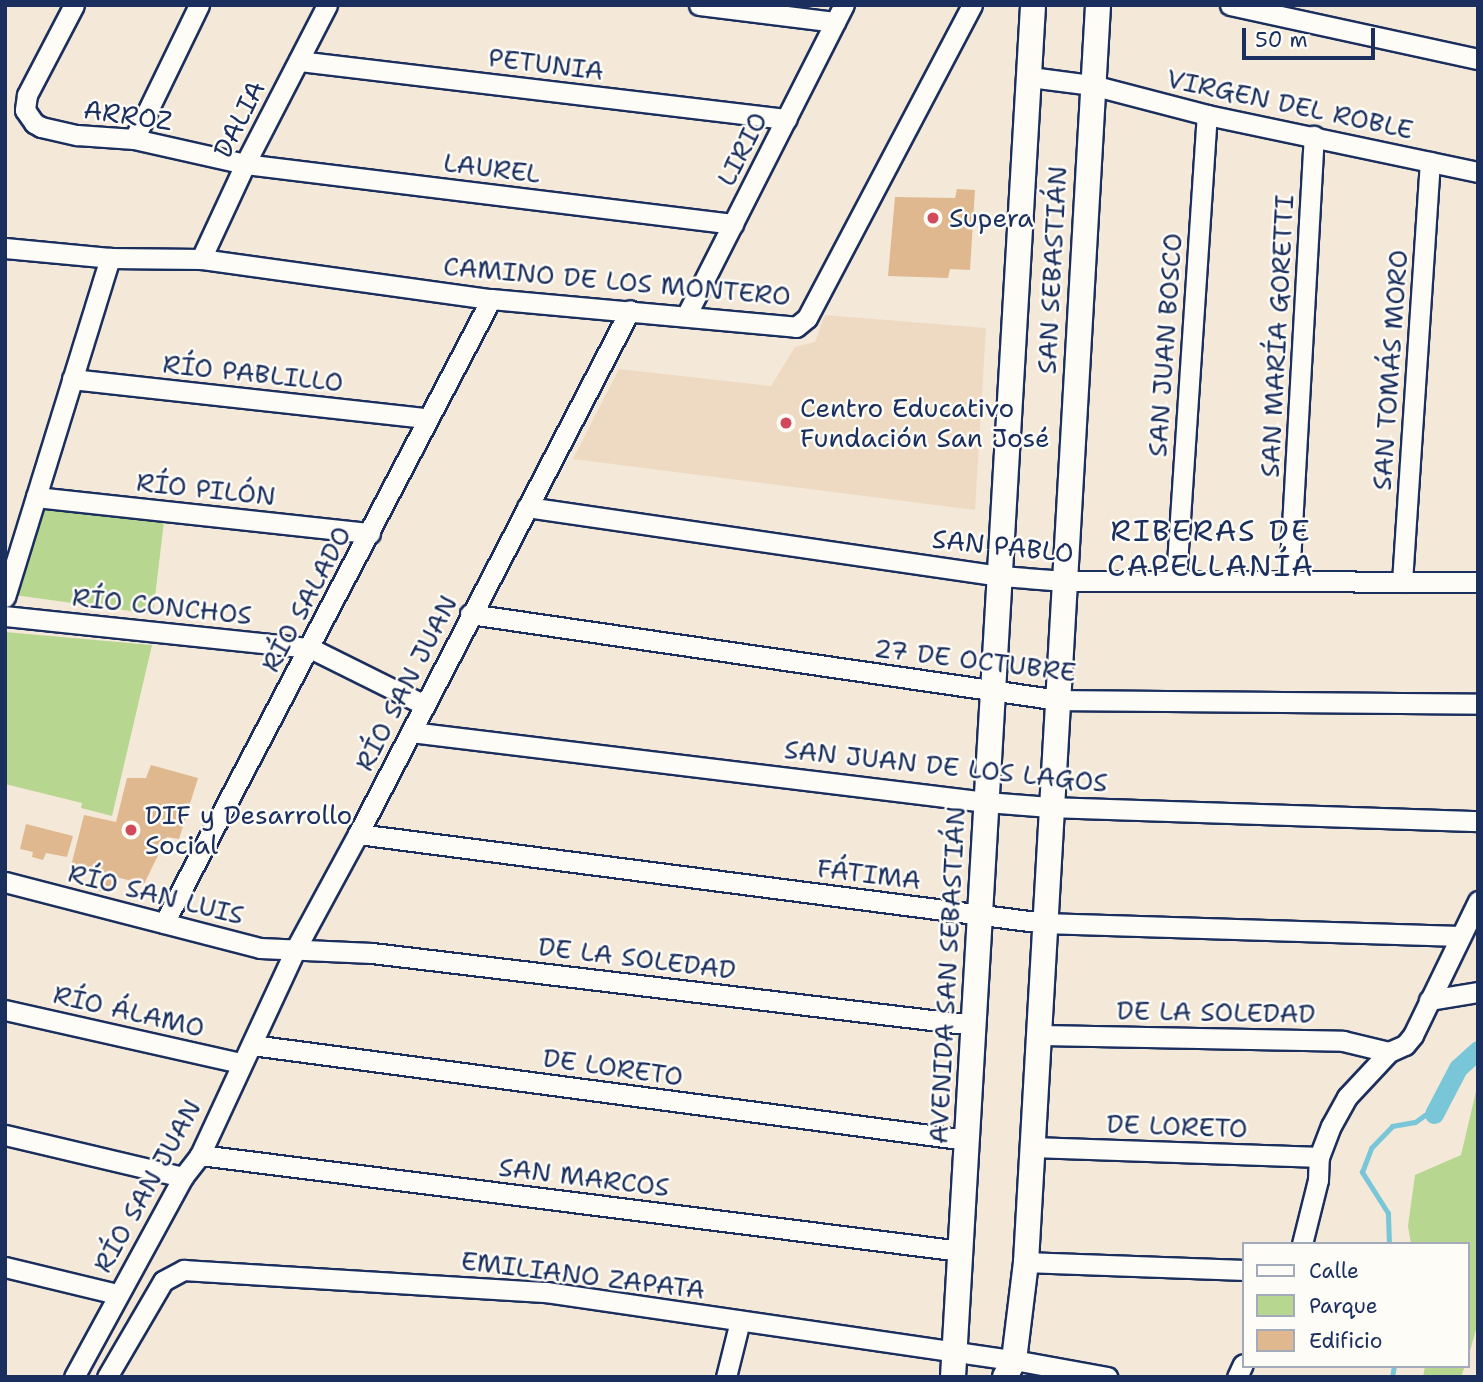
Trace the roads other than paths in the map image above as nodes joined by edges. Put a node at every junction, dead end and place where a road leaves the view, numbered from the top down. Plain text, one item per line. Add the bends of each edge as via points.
1 (74, 5) edge
2 (199, 5) edge
3 (327, 5) edge
4 (699, 5) edge
5 (972, 5) edge
6 (1033, 5) edge
7 (1098, 5) edge
8 (1230, 5) edge
9 (839, 14) edge
10 (1478, 59) edge
11 (299, 61) junction
12 (1031, 77) junction
13 (1092, 85) junction
14 (1207, 115) junction
15 (787, 118) junction
16 (1314, 136) junction
17 (134, 139) junction
18 (1430, 162) junction
19 (245, 164) junction
20 (1478, 172) edge
21 (733, 224) junction
22 (5, 248) edge
23 (110, 258) junction
24 (201, 259) junction
25 (491, 299) junction
26 (630, 310) junction
27 (686, 316) junction
28 (72, 379) junction
29 (428, 418) junction
30 (36, 497) junction
31 (527, 507) junction
32 (370, 533) junction
33 (1001, 576) junction
34 (1176, 579) junction
35 (1065, 580) junction
36 (1289, 580) junction
37 (1402, 582) junction
38 (1478, 582) edge
39 (5, 597) edge
40 (470, 614) junction
41 (5, 616) edge
42 (310, 648) junction
43 (993, 692) junction
44 (1059, 699) junction
45 (1478, 704) edge
46 (425, 705) junction
47 (411, 732) junction
48 (986, 802) junction
49 (1050, 807) junction
50 (1478, 821) edge
51 (358, 834) junction
52 (5, 883) edge
53 (1478, 901) edge
54 (981, 915) junction
55 (164, 922) junction
56 (1044, 923) junction
57 (1459, 936) junction
58 (295, 950) junction
59 (1478, 992) edge
60 (1429, 1000) junction
61 (5, 1010) edge
62 (974, 1025) junction
63 (1041, 1035) junction
64 (252, 1045) junction
65 (1390, 1052) junction
66 (241, 1063) junction
67 (5, 1135) edge
68 (967, 1140) junction
69 (1034, 1147) junction
70 (200, 1156) junction
71 (1319, 1157) junction
72 (183, 1177) junction
73 (1302, 1242) edge
74 (961, 1251) junction
75 (1026, 1262) junction
76 (5, 1267) edge
77 (1242, 1270) edge
78 (117, 1294) junction
79 (740, 1321) junction
80 (955, 1352) junction
81 (1010, 1368) edge
82 (74, 1377) edge
83 (107, 1377) edge
84 (726, 1377) edge
85 (953, 1377) edge
86 (1107, 1377) edge

1 - 17 street, ARROZ via 27,95 25,110 41,127
2 - 17 street
3 - 11 street, DALIA
4 - 9 street
5 - 27 street, CAMINO DE LOS MONTERO via 802,324 789,328
6 - 12 main road, SAN SEBASTIÁN
7 - 13 main road, SAN SEBASTIÁN
8 - 10 street
9 - 15 street, LIRIO
11 - 15 street, PETUNIA
11 - 19 street, DALIA
12 - 13 street, VIRGEN DEL ROBLE
12 - 33 main road, SAN SEBASTIÁN
13 - 14 street, VIRGEN DEL ROBLE
13 - 35 main road, SAN SEBASTIÁN
14 - 16 street, VIRGEN DEL ROBLE
14 - 34 street, SAN JUAN BOSCO
15 - 21 street, LIRIO
16 - 18 street, VIRGEN DEL ROBLE
16 - 36 street, SAN MARÍA GORETTI
17 - 19 street, ARROZ
18 - 20 street, VIRGEN DEL ROBLE
18 - 37 street, SAN TOMÁS MORO
19 - 21 street, LAUREL
19 - 24 street, DALIA
21 - 27 street, LIRIO
22 - 23 street, CAMINO DE LOS MONTERO
23 - 24 street, CAMINO DE LOS MONTERO
23 - 28 street
24 - 25 street, CAMINO DE LOS MONTERO
25 - 26 street, CAMINO DE LOS MONTERO
25 - 29 street, RÍO SALADO
26 - 27 street, CAMINO DE LOS MONTERO
26 - 31 street, RÍO SAN JUAN
28 - 29 street, RÍO PABLILLO
28 - 30 street
29 - 32 street, RÍO SALADO
30 - 32 street, RÍO PILÓN
30 - 39 street
31 - 33 street, SAN PABLO
31 - 40 street, RÍO SAN JUAN
32 - 42 street, RÍO SALADO
33 - 35 street, SAN PABLO
33 - 43 main road, AVENIDA SAN SEBASTIÁN
34 - 35 street, SAN PABLO
34 - 36 street, SAN PABLO
35 - 44 main road
36 - 37 street, SAN PABLO
37 - 38 street, SAN PABLO
40 - 43 street, 27 DE OCTUBRE
40 - 46 street, RÍO SAN JUAN
41 - 42 street, RÍO CONCHOS
42 - 46 street, RÍO CONCHOS
42 - 55 street, RÍO SALADO
43 - 44 street, 27 DE OCTUBRE
43 - 48 main road, AVENIDA SAN SEBASTIÁN
44 - 45 street, 27 DE OCTUBRE
44 - 49 main road
46 - 47 street, RÍO SAN JUAN
47 - 48 street, SAN JUAN DE LOS LAGOS
47 - 51 street, RÍO SAN JUAN
48 - 49 street, SAN JUAN DE LOS LAGOS
48 - 54 main road, AVENIDA SAN SEBASTIÁN
49 - 50 street, SAN JUAN DE LOS LAGOS
49 - 56 main road
51 - 54 street, FÁTIMA
51 - 58 street, RÍO SAN JUAN
52 - 55 street, RÍO SAN LUIS
53 - 57 street
54 - 56 street, FÁTIMA
54 - 62 main road, AVENIDA SAN SEBASTIÁN
55 - 58 street, RÍO SAN LUIS via 260,948
56 - 57 street, FÁTIMA
56 - 63 main road
57 - 60 street
58 - 62 street, DE LA SOLEDAD via 372,953
58 - 64 street, RÍO SAN JUAN
59 - 60 street
60 - 65 street via 1413,1035
61 - 66 street, RÍO ÁLAMO
62 - 68 main road, AVENIDA SAN SEBASTIÁN
63 - 65 street, DE LA SOLEDAD via 1343,1041
63 - 69 main road
64 - 66 street, RÍO SAN JUAN
64 - 68 street, DE LORETO
65 - 71 street via 1347,1097
66 - 70 street, RÍO SAN JUAN
67 - 72 street
68 - 74 main road, AVENIDA SAN SEBASTIÁN
69 - 71 street, DE LORETO
69 - 75 main road
70 - 72 street, RÍO SAN JUAN
70 - 74 street, SAN MARCOS
71 - 73 street
72 - 78 street, RÍO SAN JUAN
74 - 80 main road, AVENIDA SAN SEBASTIÁN
75 - 77 street
75 - 81 main road
76 - 78 street
78 - 82 street, RÍO SAN JUAN
79 - 80 street, EMILIANO ZAPATA
79 - 83 street, EMILIANO ZAPATA via 546,1292 184,1269 163,1280
79 - 84 street
80 - 81 street, EMILIANO ZAPATA
80 - 85 main road, AVENIDA SAN SEBASTIÁN
81 - 86 street, EMILIANO ZAPATA

